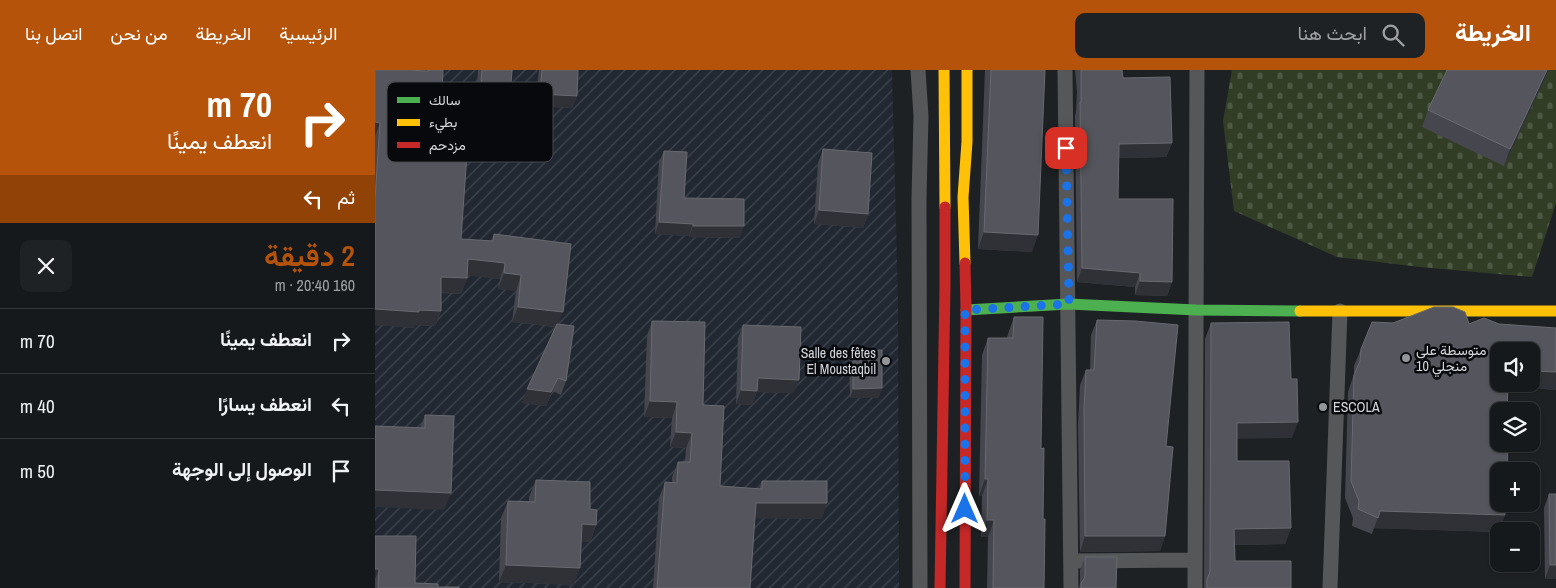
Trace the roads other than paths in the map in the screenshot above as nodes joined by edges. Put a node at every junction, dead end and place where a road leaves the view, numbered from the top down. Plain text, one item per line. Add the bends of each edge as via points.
1 (918, 70) edge
2 (944, 70) edge
3 (967, 70) edge
4 (1065, 70) edge
5 (1197, 70) edge
6 (1069, 304) junction
7 (965, 310) junction
8 (1197, 310) junction
9 (1556, 311) edge
10 (1340, 312) junction
11 (1195, 560) junction
12 (1071, 561) junction
13 (920, 588) edge
14 (941, 588) edge
15 (965, 588) edge
16 (1071, 588) edge
17 (1195, 588) edge
18 (1330, 588) edge

1 - 13 street via 921,116
2 - 14 main road
3 - 7 main road via 963,197
4 - 6 street
5 - 8 street
6 - 7 main road
6 - 8 main road
6 - 12 street
7 - 15 main road
8 - 10 main road
8 - 11 street
9 - 10 main road
10 - 18 street
11 - 12 street
11 - 17 street
12 - 16 street

